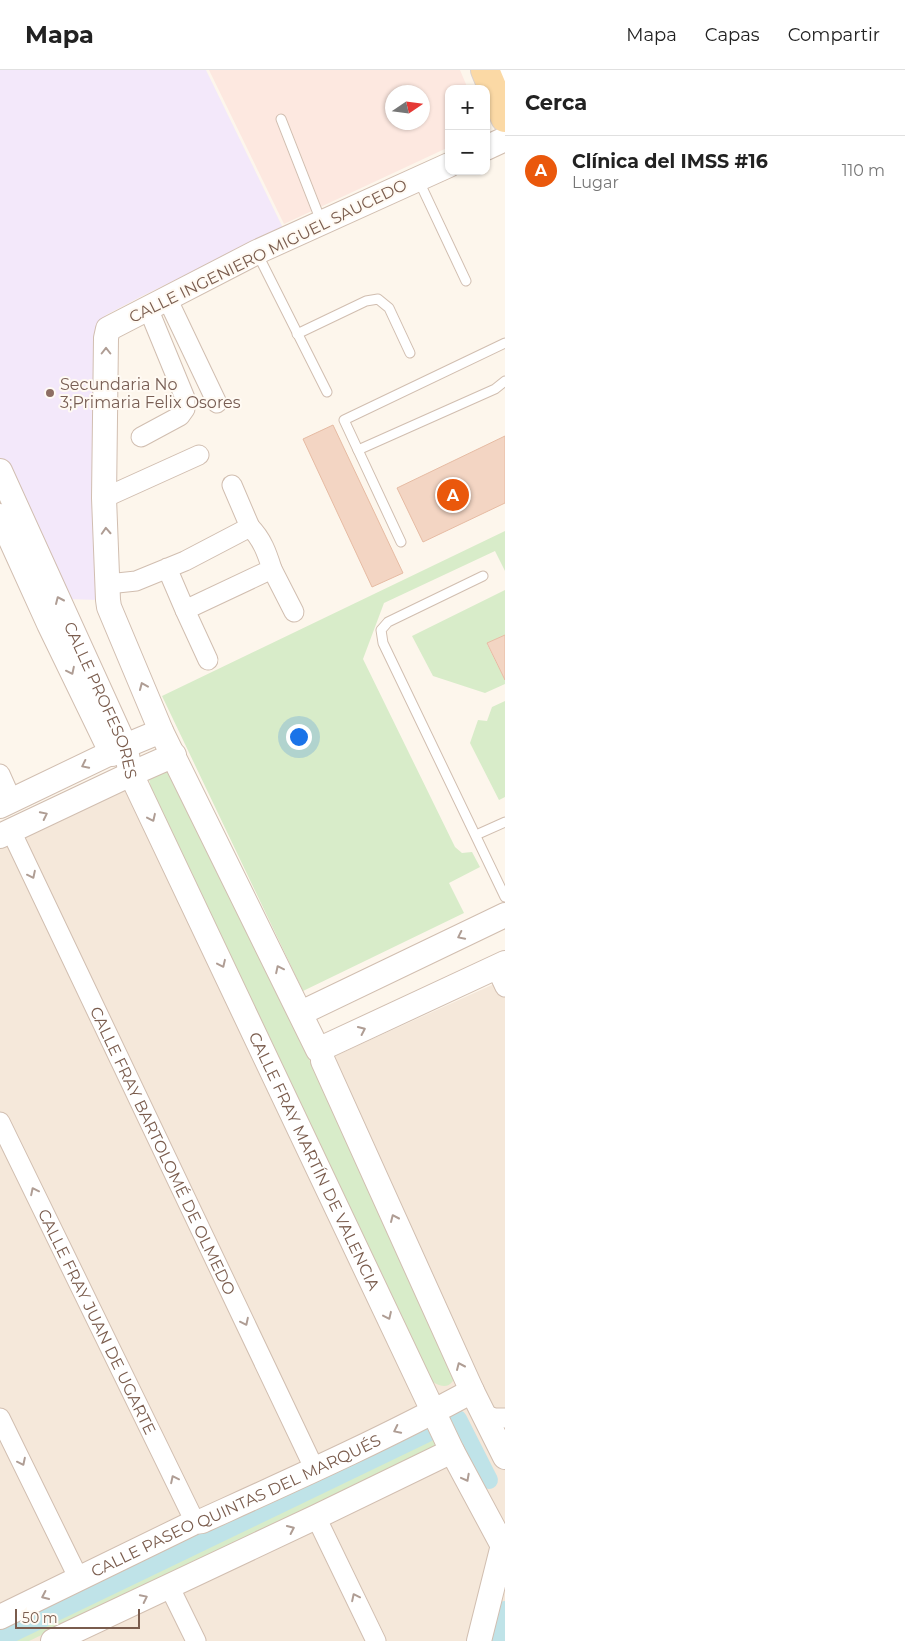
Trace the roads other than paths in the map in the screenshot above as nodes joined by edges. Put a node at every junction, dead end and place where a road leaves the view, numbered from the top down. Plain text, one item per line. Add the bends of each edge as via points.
1 (486, 70) edge
2 (501, 70) edge
3 (505, 80) edge
4 (505, 118) edge
5 (280, 119) dead end
6 (505, 139) edge
7 (490, 146) edge
8 (445, 167) edge
9 (418, 178) junction
10 (322, 223) junction
11 (257, 252) junction
12 (466, 281) dead end
13 (158, 303) junction
14 (297, 334) junction
15 (505, 343) edge
16 (410, 352) dead end
17 (505, 381) edge
18 (327, 392) dead end
19 (217, 403) dead end
20 (141, 437) dead end
21 (358, 450) junction
22 (199, 455) dead end
23 (0, 471) edge
24 (232, 485) dead end
25 (104, 498) junction
26 (0, 516) edge
27 (250, 527) junction
28 (401, 542) dead end
29 (167, 568) junction
30 (272, 569) junction
31 (483, 576) dead end
32 (108, 584) junction
33 (185, 610) junction
34 (294, 612) dead end
35 (208, 660) dead end
36 (162, 731) junction
37 (118, 749) junction
38 (174, 755) junction
39 (0, 774) edge
40 (131, 774) junction
41 (6, 803) edge
42 (505, 822) edge
43 (5, 834) edge
44 (476, 835) junction
45 (505, 896) edge
46 (505, 915) edge
47 (502, 973) edge
48 (301, 1013) junction
49 (320, 1056) junction
50 (0, 1122) edge
51 (472, 1391) junction
52 (433, 1412) junction
53 (482, 1414) junction
54 (0, 1418) edge
55 (505, 1418) edge
56 (452, 1451) junction
57 (505, 1457) edge
58 (315, 1470) junction
59 (316, 1517) junction
60 (195, 1522) junction
61 (504, 1541) edge
62 (80, 1579) junction
63 (169, 1586) junction
64 (0, 1617) edge
65 (78, 1636) edge
66 (53, 1641) edge
67 (196, 1641) edge
68 (376, 1641) edge
69 (479, 1641) edge

1 - 4 main road
2 - 3 lane
5 - 10 lane
6 - 7 street
8 - 9 street, CALLE INGENIERO MIGUEL SAUCEDO
9 - 10 street, CALLE INGENIERO MIGUEL SAUCEDO
9 - 12 lane
10 - 11 street, CALLE INGENIERO MIGUEL SAUCEDO
11 - 13 street, CALLE INGENIERO MIGUEL SAUCEDO
11 - 14 lane
13 - 19 street
13 - 20 street via 185,409 180,416
25 -> 13 street, CALLE INGENIERO MIGUEL SAUCEDO via 108,329
14 - 16 lane via 366,301 378,299 389,308
14 - 18 lane
15 - 21 lane via 344,420
17 - 21 lane via 495,389
21 - 28 lane
22 - 25 street
37 -> 23 street, CALLE PROFESORES
24 - 27 street
32 -> 25 street, CALLE INGENIERO MIGUEL SAUCEDO
26 -> 37 street, CALLE PROFESORES via 49,624
27 - 29 street
27 - 30 street via 266,551
29 - 32 street via 136,581
29 - 33 street
30 - 33 street
30 - 34 street
31 - 44 lane via 388,622 381,630 383,643
36 -> 32 street, CALLE INGENIERO MIGUEL SAUCEDO via 109,607
33 - 35 street
36 - 37 street
36 - 38 street
37 - 40 street, CALLE PROFESORES
37 -> 41 street
38 - 40 street
48 -> 38 street
39 - 41 street
43 -> 40 street
40 -> 52 street, CALLE FRAY MARTÍN DE VALENCIA
42 - 44 lane
43 -> 58 street, CALLE FRAY BARTOLOMÉ DE OLMEDO
44 - 45 lane
46 -> 48 street
49 -> 47 street
48 - 49 street
51 -> 49 street
60 -> 50 street, CALLE FRAY JUAN DE UGARTE
51 - 52 street, CALLE PASEO QUINTAS DEL MARQUÉS
51 - 53 street
52 - 56 street, CALLE FRAY MARTÍN DE VALENCIA
52 -> 58 street, CALLE PASEO QUINTAS DEL MARQUÉS
53 - 55 street
53 - 57 street
54 -> 62 street
56 - 59 street
56 -> 61 street, CALLE FRAY MARTÍN DE VALENCIA
58 - 60 street, CALLE PASEO QUINTAS DEL MARQUÉS via 202,1522
63 -> 59 street
68 -> 59 street
60 - 62 street, CALLE PASEO QUINTAS DEL MARQUÉS
61 - 69 street
62 -> 64 street, CALLE PASEO QUINTAS DEL MARQUÉS
65 -> 63 street
63 - 67 street
65 - 66 street

